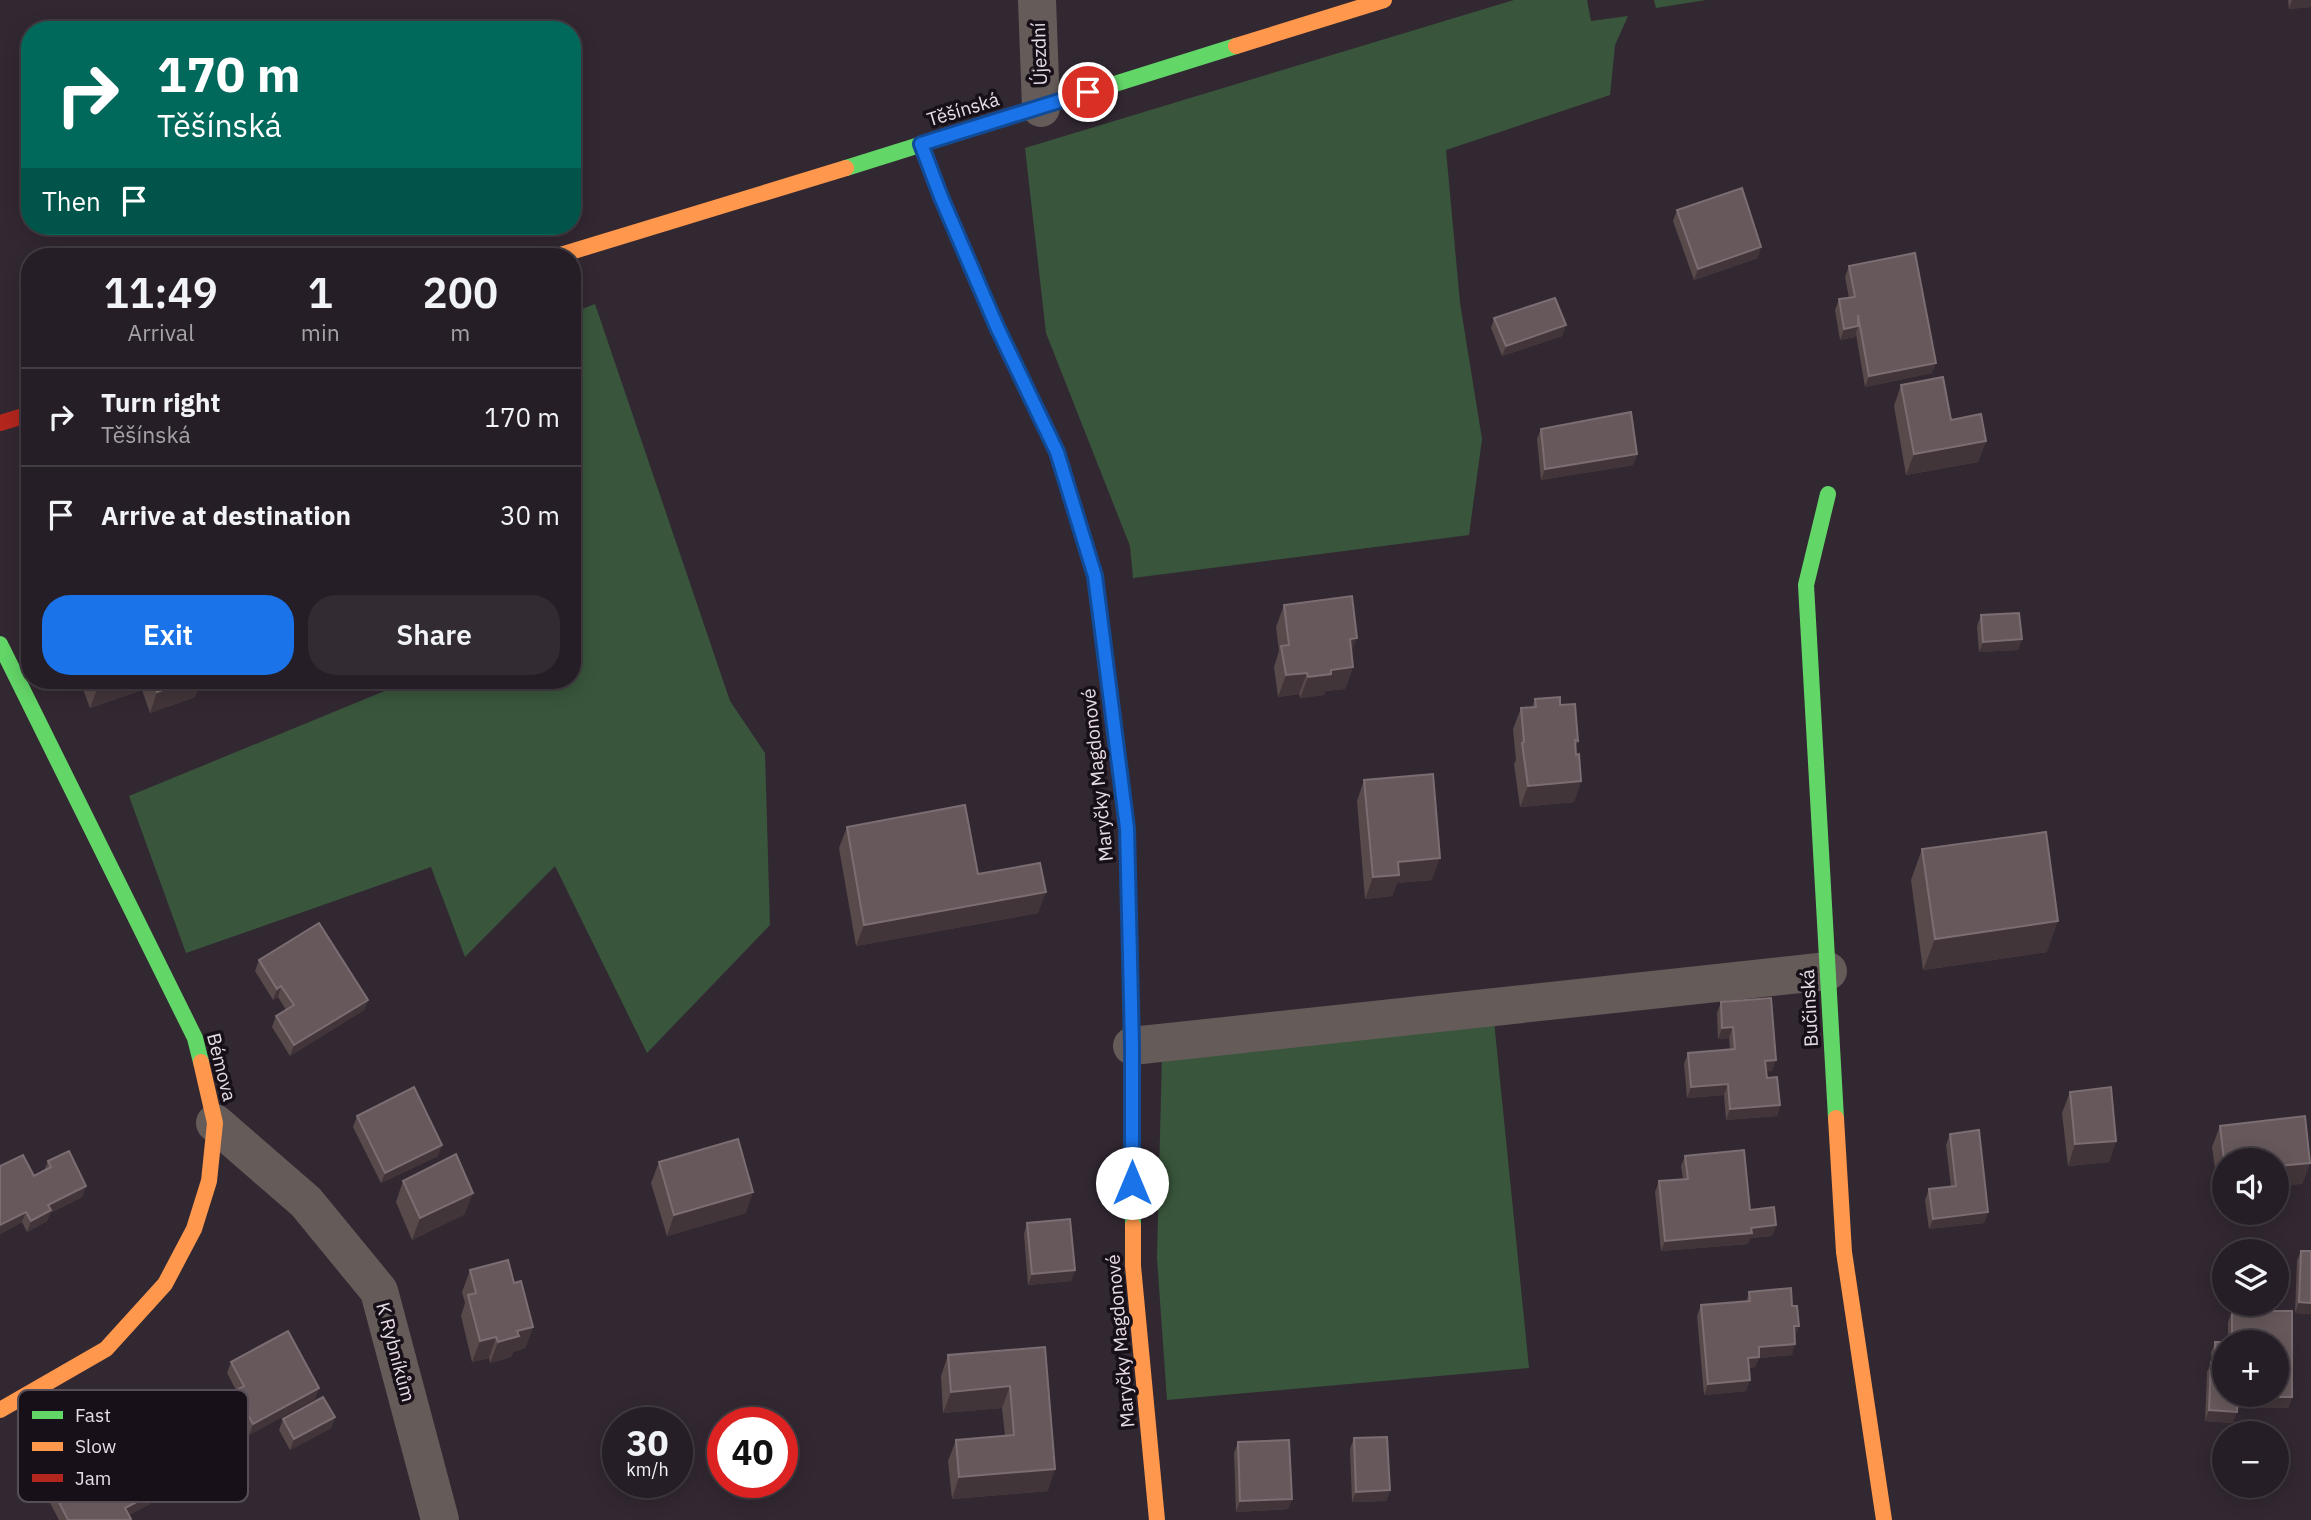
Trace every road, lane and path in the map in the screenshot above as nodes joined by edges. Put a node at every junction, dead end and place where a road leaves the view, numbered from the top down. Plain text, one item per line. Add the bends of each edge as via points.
1 (1037, 0) edge
2 (1384, 0) edge
3 (1041, 108) junction
4 (921, 144) junction
5 (581, 249) edge
6 (21, 417) edge
7 (0, 423) edge
8 (1828, 495) dead end
9 (0, 644) edge
10 (21, 686) edge
11 (22, 689) edge
12 (1828, 971) junction
13 (1132, 1045) junction
14 (215, 1123) junction
15 (35, 1390) edge
16 (18, 1400) edge
17 (0, 1410) edge
18 (440, 1520) edge
19 (1157, 1520) edge
20 (1884, 1520) edge

1 - 3 street, Újezdní
2 - 3 street, Těšínská
3 - 4 street, Těšínská
4 - 5 street, Těšínská
4 - 13 street, Maryčky Magdonové via 997,327 1057,452 1095,576 1127,828
6 - 7 street
8 - 12 street, Bučinská via 1806,585
9 - 10 street, Bémova
11 - 14 street, Bémova via 195,1038
12 - 13 street
12 - 20 street, Bučinská via 1844,1252
13 - 19 street, Maryčky Magdonové via 1133,1266
14 - 15 street, Bémova via 209,1181 194,1229 165,1284 106,1349
14 - 18 street, K Rybníkům via 306,1202 379,1291
16 - 17 street, Bémova

